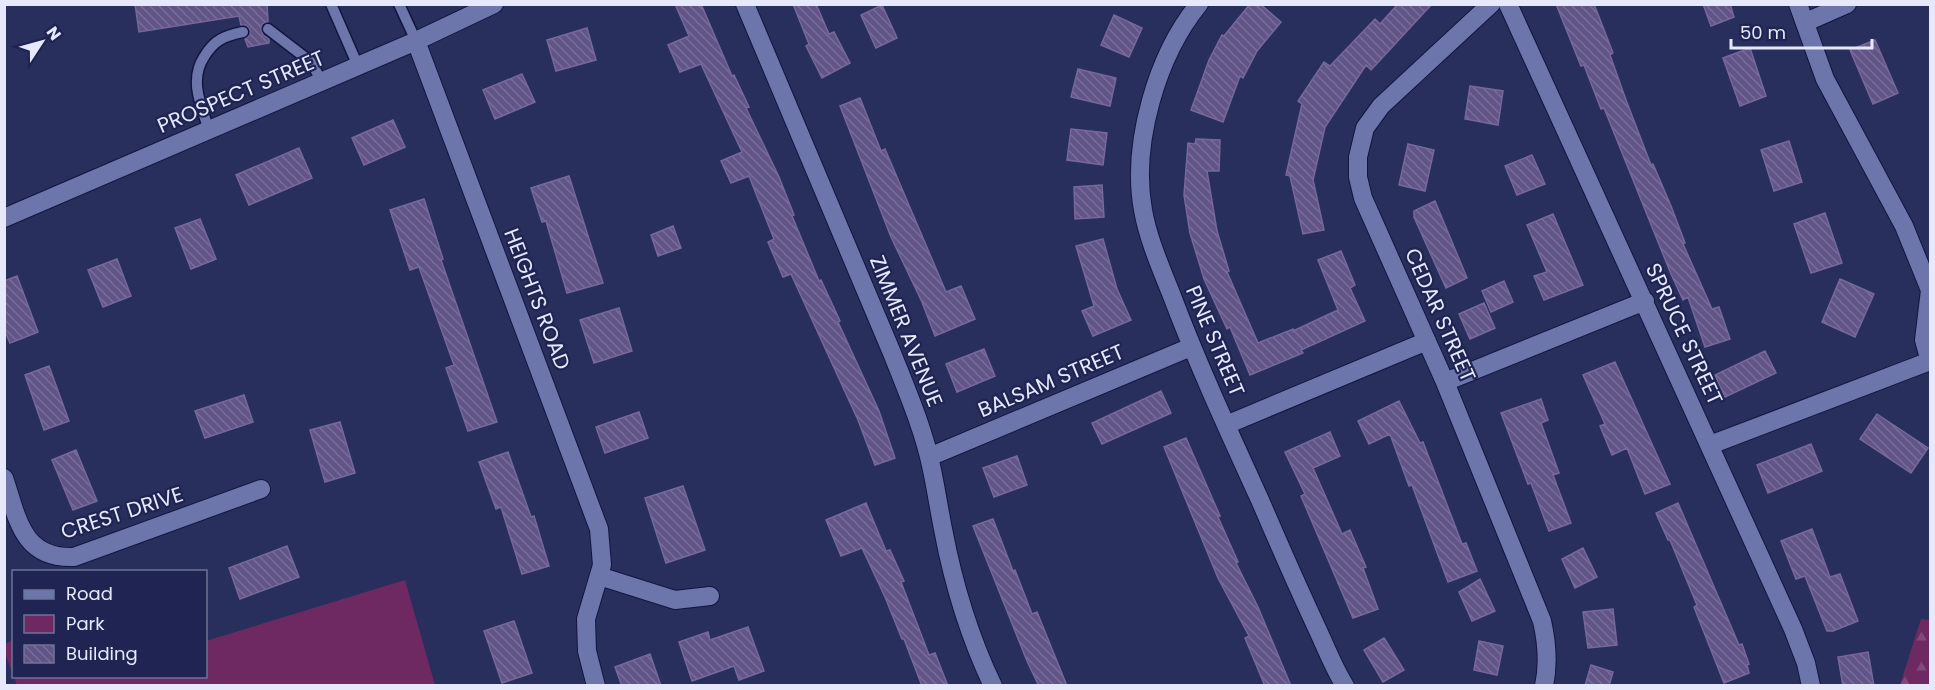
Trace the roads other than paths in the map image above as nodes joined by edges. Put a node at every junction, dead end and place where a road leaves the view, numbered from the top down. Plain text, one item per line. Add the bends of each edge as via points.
1 (331, 4) edge
2 (399, 4) edge
3 (494, 4) edge
4 (745, 4) edge
5 (1199, 4) edge
6 (1491, 4) edge
7 (1508, 4) edge
8 (1798, 4) edge
9 (1847, 4) edge
10 (1806, 22) junction
11 (268, 29) dead end
12 (243, 32) dead end
13 (416, 41) junction
14 (358, 66) junction
15 (322, 81) junction
16 (209, 130) junction
17 (4, 218) edge
18 (1930, 289) edge
19 (1645, 301) junction
20 (1427, 341) junction
21 (1191, 347) junction
22 (1930, 361) edge
23 (1445, 382) junction
24 (1226, 425) junction
25 (1710, 445) junction
26 (929, 457) junction
27 (4, 478) edge
28 (261, 489) dead end
29 (599, 576) junction
30 (711, 596) dead end
31 (596, 686) edge
32 (993, 686) edge
33 (1345, 686) edge
34 (1544, 686) edge
35 (1811, 686) edge

1 - 14 lane
2 - 13 lane
3 - 13 street, PROSPECT STREET
4 - 26 street, ZIMMER AVENUE via 892,353
5 - 21 street, PINE STREET via 1162,68 1144,135 1141,174 1143,209 1152,245
6 - 20 street, CEDAR STREET via 1382,106 1365,128 1358,157 1363,198
7 - 19 street, SPRUCE STREET
8 - 10 street
9 - 10 street
10 - 18 street via 1825,79 1904,226
11 - 15 lane via 311,62
12 - 16 lane via 212,44 198,67 199,99
13 - 14 street, PROSPECT STREET
13 - 29 street, HEIGHTS ROAD via 599,529
14 - 15 street, PROSPECT STREET
15 - 16 street, PROSPECT STREET
16 - 17 street, PROSPECT STREET
18 - 22 street via 1924,340
19 - 23 street
19 - 25 street, SPRUCE STREET
20 - 23 street, CEDAR STREET
20 - 24 street
21 - 24 street, PINE STREET
21 - 26 street, BALSAM STREET
22 - 25 street
23 - 34 street, CEDAR STREET via 1542,621 1548,661
24 - 33 street, PINE STREET
25 - 35 street, SPRUCE STREET via 1793,629
26 - 32 street, ZIMMER AVENUE via 958,592 978,655
27 - 28 street, CREST DRIVE via 23,532 33,545 60,557 74,557
29 - 30 street via 675,600
29 - 31 street, HEIGHTS ROAD via 586,619 587,651

